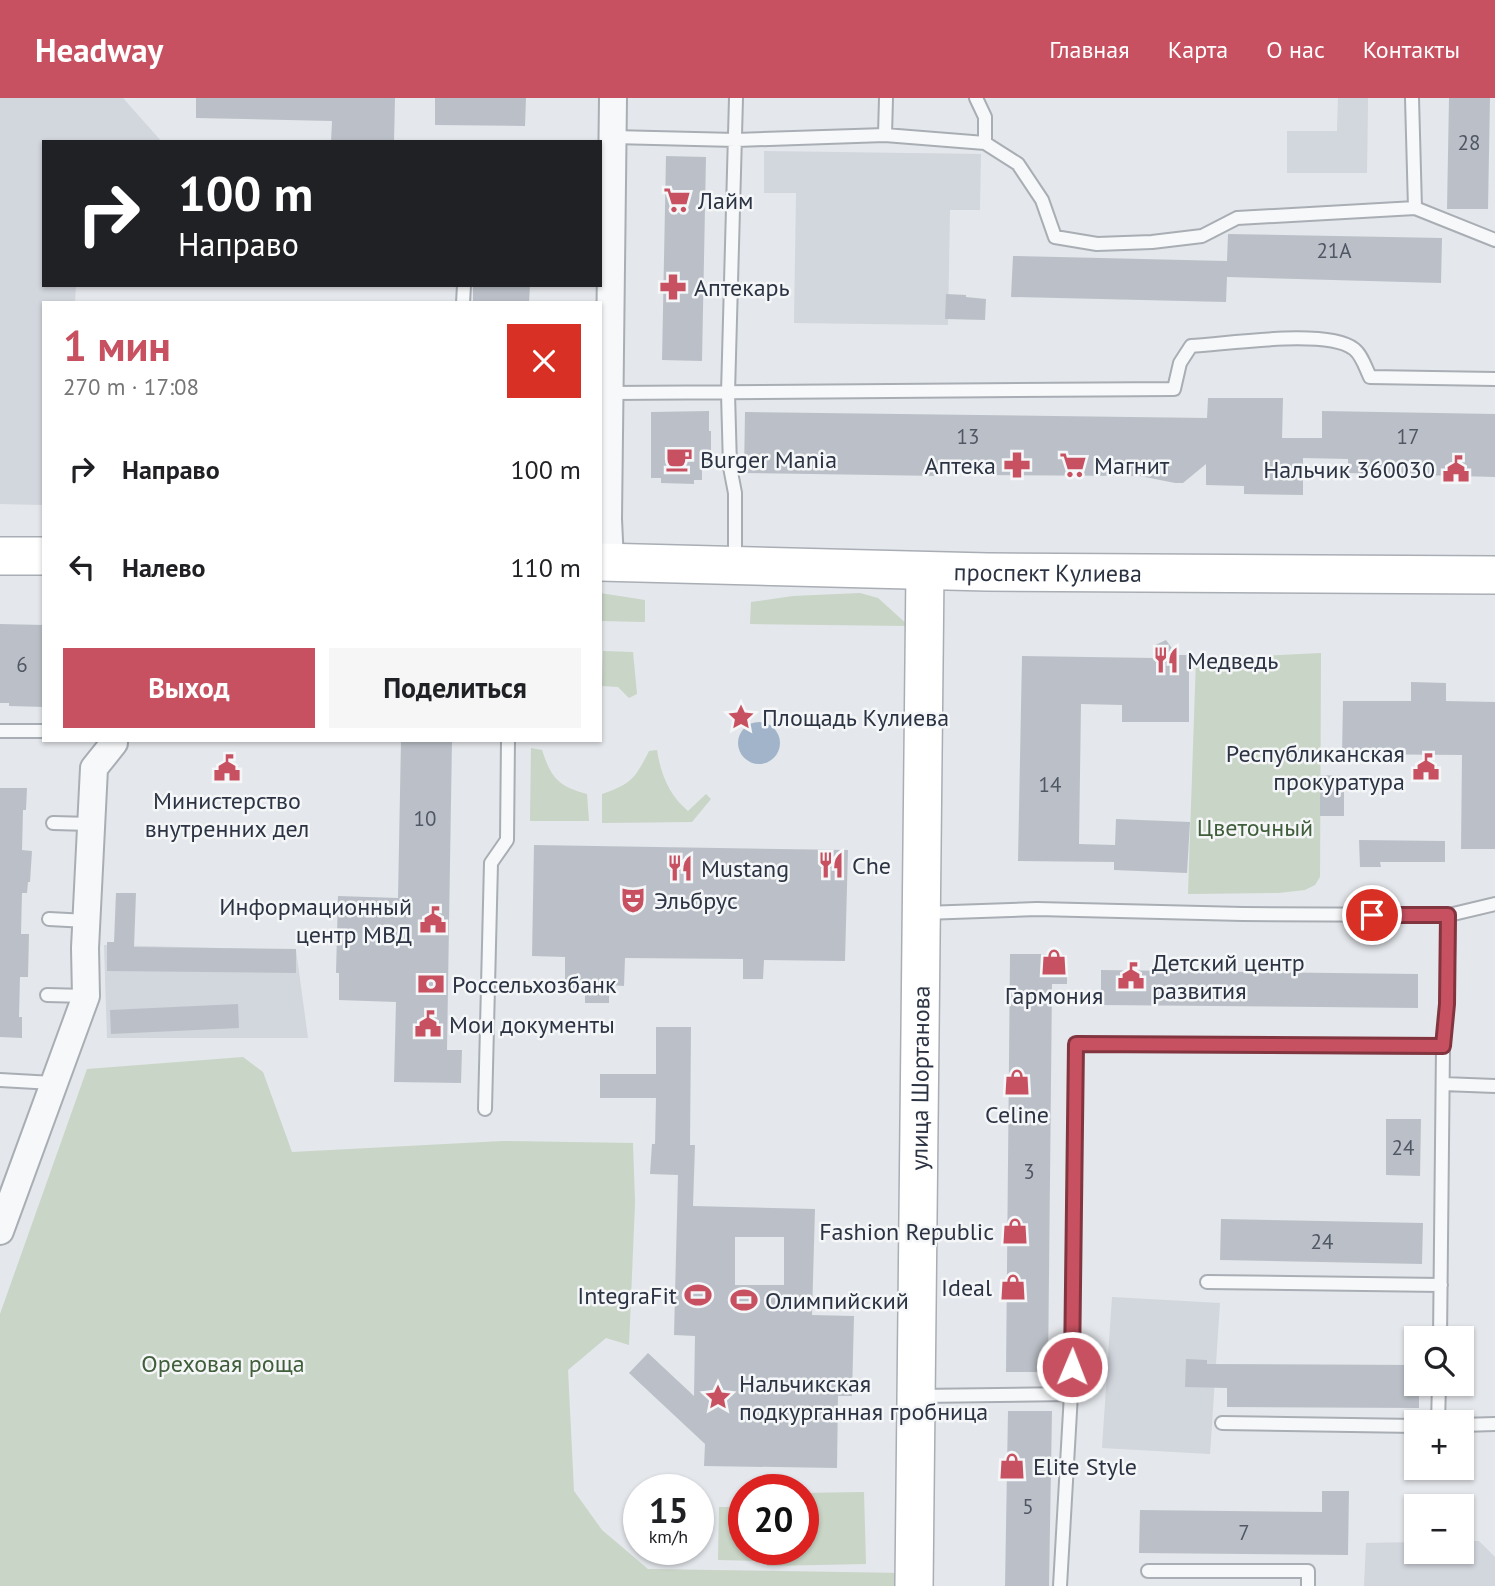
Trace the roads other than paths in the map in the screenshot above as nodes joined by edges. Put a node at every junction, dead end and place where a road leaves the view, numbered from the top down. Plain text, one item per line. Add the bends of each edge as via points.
1 (613, 98) edge
2 (736, 98) edge
3 (886, 98) edge
4 (976, 98) edge
5 (1412, 98) edge
6 (886, 135) junction
7 (613, 137) junction
8 (736, 140) junction
9 (985, 143) junction
10 (606, 164) edge
11 (1415, 208) junction
12 (1495, 240) edge
13 (1495, 379) edge
14 (609, 393) junction
15 (728, 393) junction
16 (0, 556) edge
17 (42, 556) edge
18 (605, 562) edge
19 (735, 566) junction
20 (925, 571) junction
21 (1495, 575) edge
22 (0, 731) edge
23 (42, 731) edge
24 (114, 742) edge
25 (508, 742) edge
26 (53, 823) dead end
27 (91, 824) junction
28 (1495, 904) edge
29 (920, 913) junction
30 (1448, 915) junction
31 (49, 919) dead end
32 (87, 921) junction
33 (47, 995) dead end
34 (86, 996) junction
35 (1443, 1046) junction
36 (0, 1080) edge
37 (53, 1083) junction
38 (1443, 1084) junction
39 (1495, 1086) edge
40 (485, 1109) dead end
41 (0, 1231) edge
42 (1207, 1282) dead end
43 (1441, 1286) junction
44 (1440, 1326) edge
45 (1071, 1394) junction
46 (917, 1395) junction
47 (1222, 1423) dead end
48 (1495, 1424) edge
49 (1474, 1425) edge
50 (1404, 1426) edge
51 (1147, 1571) dead end
52 (914, 1586) edge
53 (1060, 1586) edge
54 (1308, 1586) edge

1 - 7 street
2 - 8 lane
3 - 6 lane
4 - 9 lane via 985,117
5 - 11 lane
6 - 8 lane
6 - 9 lane
7 - 8 lane
7 - 10 street
8 - 15 lane
9 - 11 lane via 1018,164 1042,200 1055,237 1097,244 1202,236 1237,218
10 - 14 street
11 - 12 lane
13 - 15 lane via 1370,377 1356,350 1337,340 1304,338 1191,346 1180,363 1174,389
14 - 15 lane
14 - 18 street
15 - 19 lane
16 - 17 street
18 - 19 street, проспект Кулиева
19 - 20 street, проспект Кулиева
20 - 21 street, проспект Кулиева
20 - 29 street, улица Шортанова
22 - 23 lane
24 - 27 street via 94,768
25 - 40 lane via 507,840 491,863
26 - 27 lane
27 - 32 street
28 - 30 lane
29 - 30 lane via 1037,909
29 - 46 street, улица Шортанова
30 - 35 lane
31 - 32 lane
32 - 34 street
33 - 34 lane
34 - 37 street
35 - 38 lane
35 - 45 lane via 1076,1044
36 - 37 lane
37 - 41 street
38 - 39 lane
38 - 43 lane
42 - 43 lane
43 - 44 lane
45 - 46 lane
45 - 53 lane
46 - 52 street, улица Шортанова
47 - 50 lane
48 - 49 lane
51 - 54 lane via 1308,1571

